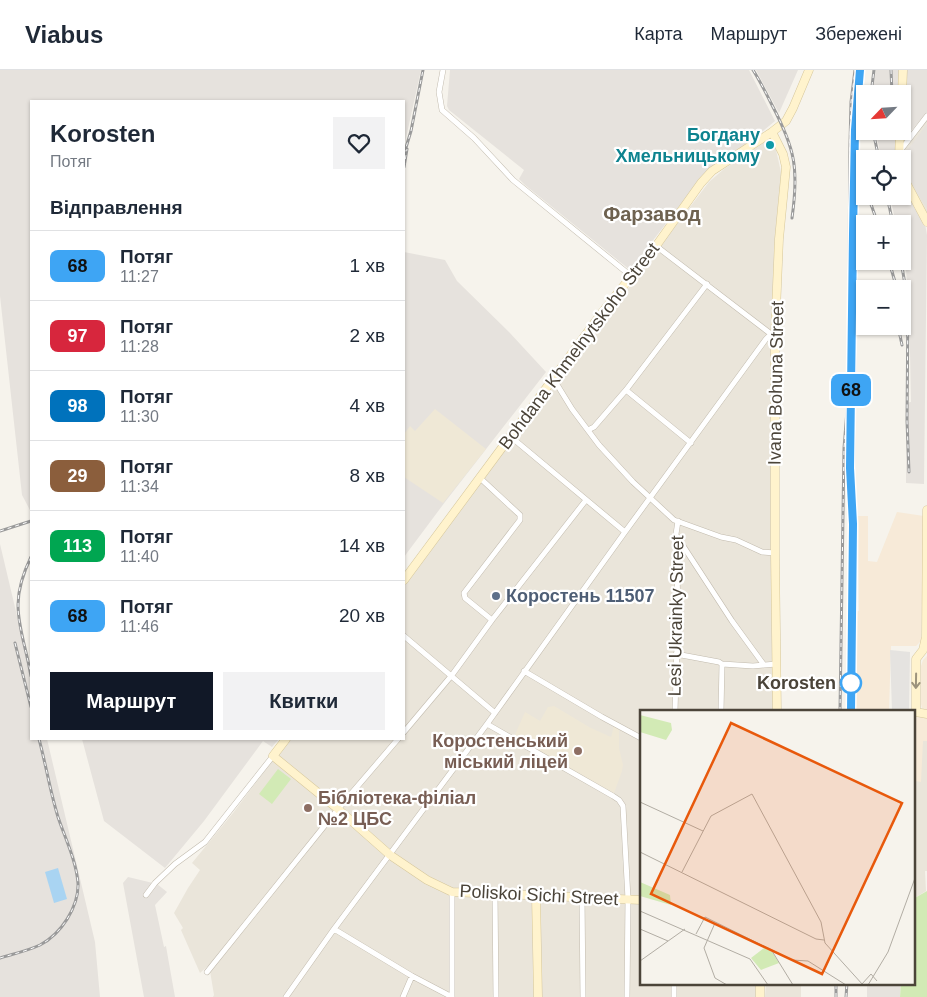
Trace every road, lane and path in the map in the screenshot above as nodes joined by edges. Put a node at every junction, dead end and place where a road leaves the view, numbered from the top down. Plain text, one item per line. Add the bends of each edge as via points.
1 (443, 70) edge
2 (809, 70) edge
3 (903, 70) edge
4 (902, 85) edge
5 (927, 116) edge
6 (772, 132) junction
7 (911, 136) edge
8 (911, 192) edge
9 (927, 222) edge
10 (656, 246) junction
11 (631, 276) junction
12 (707, 284) junction
13 (773, 334) junction
14 (554, 378) junction
15 (626, 390) junction
16 (588, 430) junction
17 (511, 437) junction
18 (691, 443) junction
19 (479, 477) junction
20 (650, 497) junction
21 (586, 500) junction
22 (927, 510) edge
23 (678, 521) junction
24 (625, 532) junction
25 (676, 534) junction
26 (775, 553) junction
27 (405, 579) edge
28 (492, 620) junction
29 (405, 637) edge
30 (925, 650) edge
31 (676, 654) junction
32 (722, 664) junction
33 (776, 664) junction
34 (764, 665) junction
35 (524, 671) junction
36 (452, 675) junction
37 (675, 710) edge
38 (721, 710) edge
39 (777, 710) edge
40 (495, 713) junction
41 (923, 713) edge
42 (487, 724) junction
43 (405, 731) edge
44 (640, 737) edge
45 (285, 740) edge
46 (397, 740) edge
47 (273, 756) junction
48 (338, 809) junction
49 (390, 856) junction
50 (452, 892) junction
51 (495, 894) junction
52 (146, 895) dead end
53 (536, 896) junction
54 (582, 898) junction
55 (628, 900) junction
56 (640, 900) edge
57 (334, 929) junction
58 (207, 972) dead end
59 (412, 976) junction
60 (674, 984) edge
61 (760, 984) edge
62 (286, 997) edge
63 (403, 997) edge
64 (452, 997) edge
65 (496, 997) edge
66 (538, 997) edge
67 (583, 997) edge
68 (627, 997) edge
69 (674, 997) edge
70 (760, 997) edge

1 - 11 street via 439,92 442,110 474,138 513,180
2 - 6 street via 789,116
3 - 4 street
5 - 7 street
6 - 10 street, Bohdana Khmelnytskoho Street via 712,171
6 - 13 street, Ivana Bohuna Street via 786,167
8 - 9 street
10 - 11 street, Bohdana Khmelnytskoho Street
10 - 12 street
11 - 14 street, Bohdana Khmelnytskoho Street
12 - 13 street
12 - 15 street
13 - 18 street
13 - 26 street, Ivana Bohuna Street
14 - 16 street
14 - 17 street, Bohdana Khmelnytskoho Street
15 - 16 street
15 - 18 street
16 - 20 street via 632,482
17 - 19 street, Bohdana Khmelnytskoho Street
17 - 21 street
18 - 20 street
19 - 27 street, Bohdana Khmelnytskoho Street
19 - 28 street via 520,515 520,520 464,593 465,598
20 - 23 street
20 - 24 street
21 - 24 street
21 - 28 street
22 - 30 street
23 - 25 street, Lesi Ukrainky Street
23 - 26 street via 762,552
24 - 35 street
25 - 31 street, Lesi Ukrainky Street
25 - 34 street
26 - 33 street, Ivana Bohuna Street
28 - 36 street
29 - 36 street
30 -> 41 street via 916,659 916,712
31 - 32 street
31 - 37 street, Lesi Ukrainky Street
32 - 34 street
32 - 38 street
33 - 34 street
33 - 39 street, Ivana Bohuna Street
35 - 40 street
35 - 44 street
36 - 40 street
36 - 43 street
40 - 42 street
42 - 49 street
42 - 55 street via 619,800 623,806
45 - 47 street
46 - 48 street
47 - 48 street, Poliskoi Sichi Street
47 - 52 street via 205,842 175,864
48 - 49 street, Poliskoi Sichi Street
48 - 58 street
49 - 50 street, Poliskoi Sichi Street
49 - 57 street
50 - 51 street, Poliskoi Sichi Street
50 - 64 street
51 - 53 street, Poliskoi Sichi Street
51 - 65 street
53 - 54 street, Poliskoi Sichi Street
53 - 66 street
54 - 55 street, Poliskoi Sichi Street
54 - 67 street
55 - 56 street, Poliskoi Sichi Street
55 - 68 street
57 - 59 street
57 - 62 street
59 - 63 street
59 - 64 street
60 - 69 street
61 - 70 street

